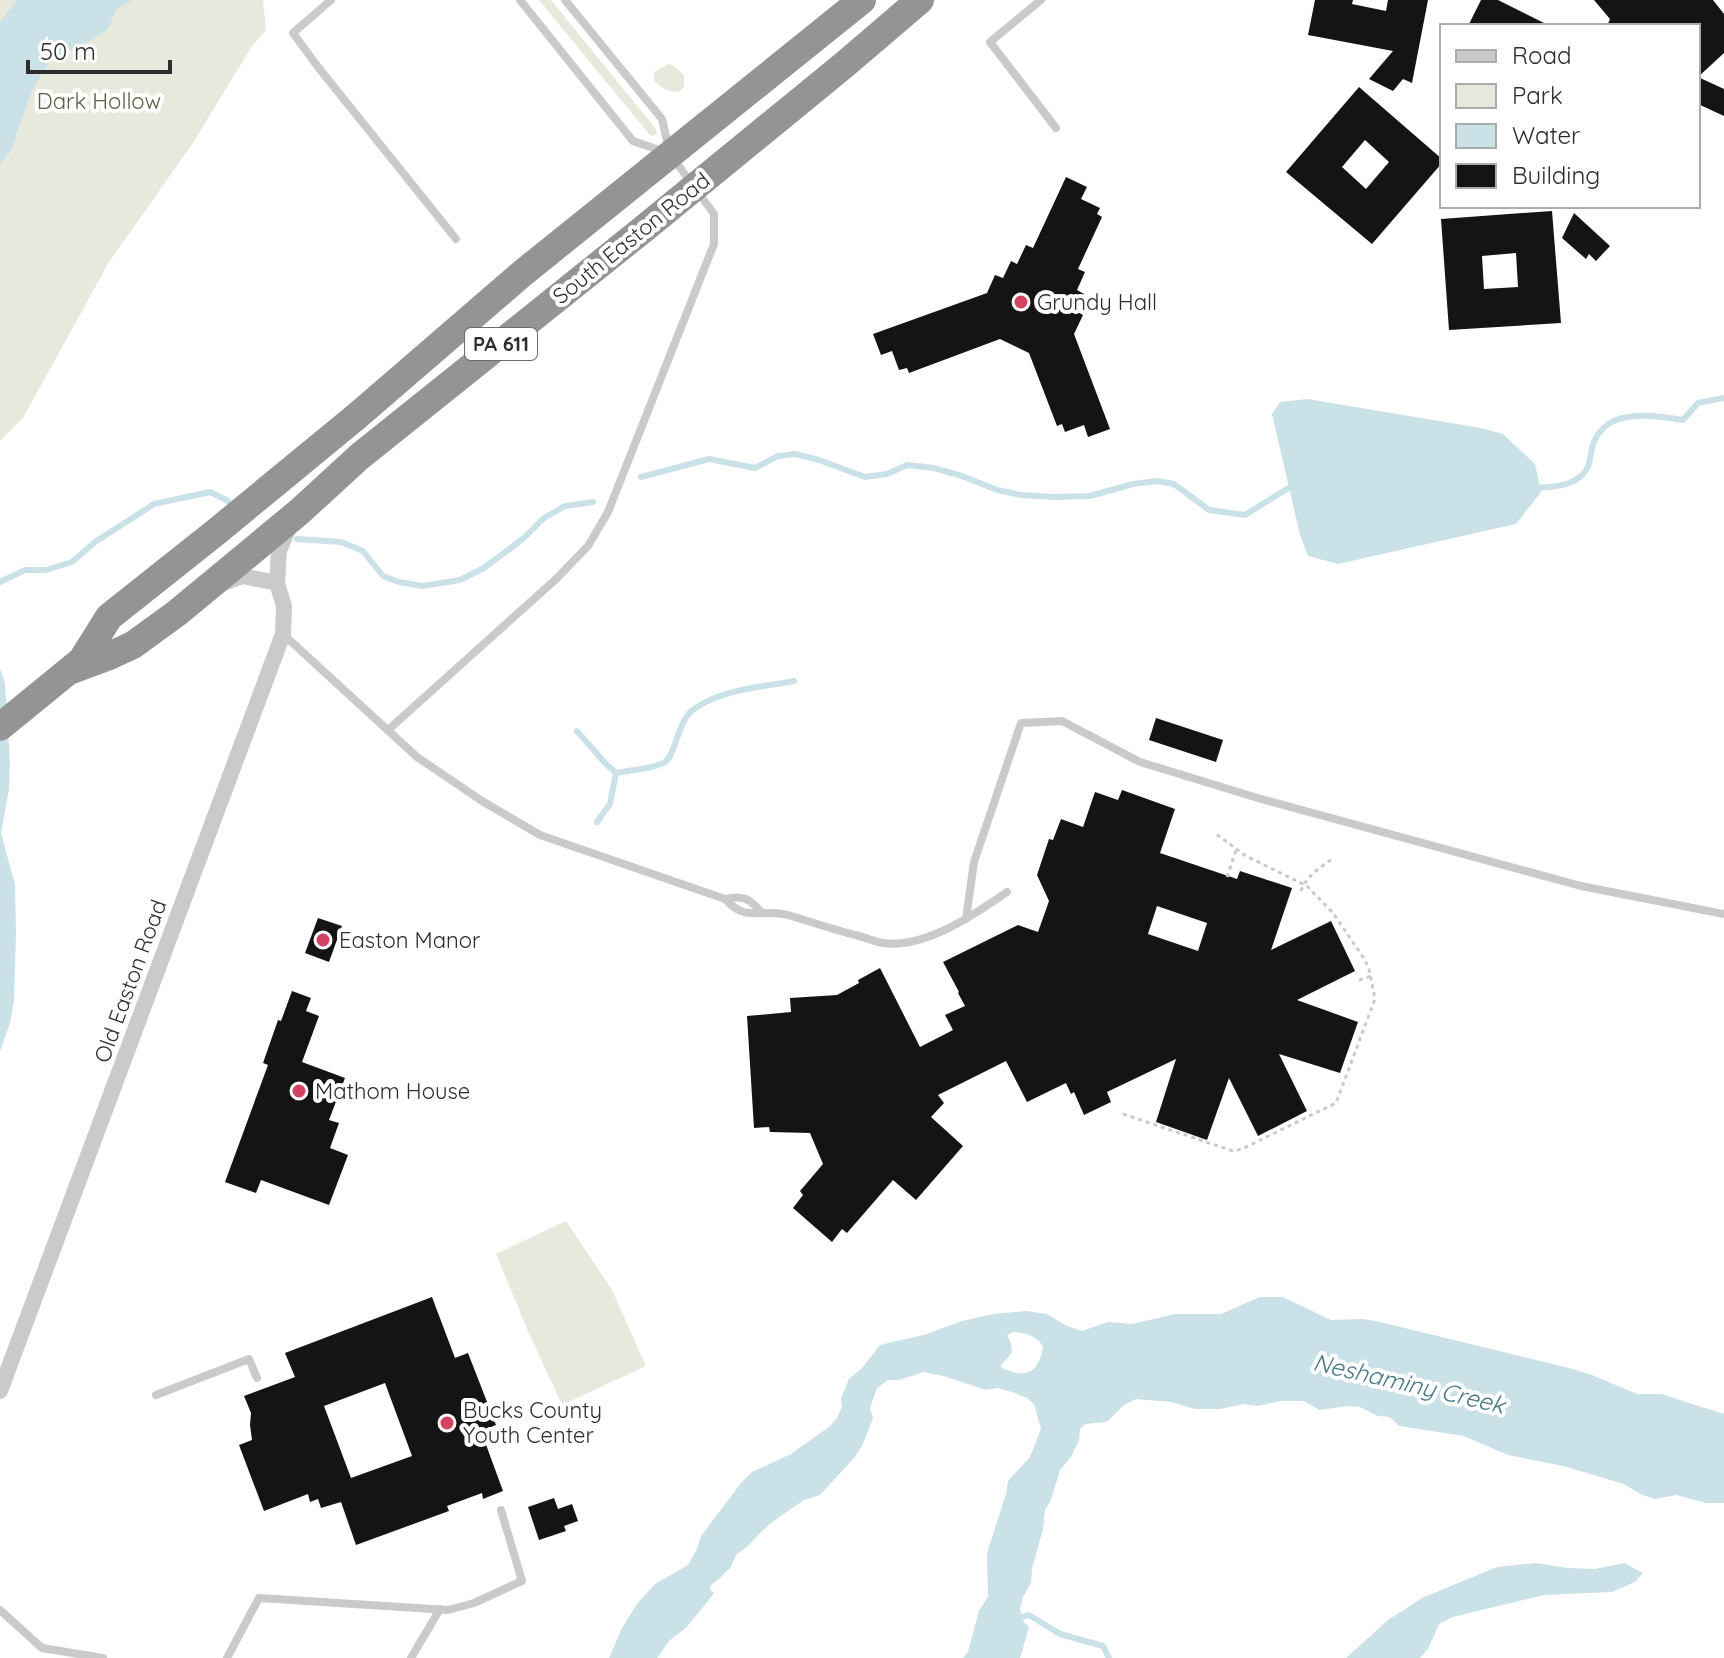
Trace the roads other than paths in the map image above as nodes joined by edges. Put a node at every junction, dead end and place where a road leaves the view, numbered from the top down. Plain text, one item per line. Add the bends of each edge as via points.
1 (331, 0) edge
2 (520, 0) edge
3 (565, 0) edge
4 (862, 0) edge
5 (920, 0) edge
6 (1041, 0) edge
7 (1056, 128) dead end
8 (670, 154) junction
9 (695, 186) junction
10 (456, 239) dead end
11 (299, 512) junction
12 (277, 583) junction
13 (196, 596) junction
14 (283, 634) junction
15 (72, 670) junction
16 (0, 727) edge
17 (388, 730) junction
18 (1007, 892) dead end
19 (1724, 914) edge
20 (966, 919) junction
21 (257, 1378) dead end
22 (0, 1391) edge
23 (156, 1395) dead end
24 (501, 1510) dead end
25 (440, 1609) junction
26 (0, 1610) edge
27 (42, 1648) junction
28 (53, 1658) edge
29 (103, 1658) edge
30 (227, 1658) edge
31 (411, 1658) edge

1 - 10 lane via 293,33
2 - 8 lane via 633,141
3 - 8 lane via 662,119
4 - 8 highway, South Easton Road / PA 611
5 - 9 highway, South Easton Road / PA 611
6 - 7 lane via 990,42
8 - 9 lane
8 - 15 highway, South Easton Road / PA 611 via 109,617
9 - 11 highway, South Easton Road / PA 611 via 359,457
9 - 17 lane via 714,214 714,244 608,512 588,546 555,580
11 - 12 street, Old Easton Road via 279,551
11 - 13 highway, South Easton Road / PA 611
12 - 13 street via 242,576
12 - 14 street, Old Easton Road via 284,606
13 - 15 highway, South Easton Road / PA 611 via 133,645
14 - 17 lane
14 - 22 street, Old Easton Road
15 - 16 highway, South Easton Road / PA 611
17 - 20 lane via 417,757 540,835 725,899 738,896 761,912 883,943 911,943
18 - 20 lane
19 - 20 lane via 1581,886 1261,799 1140,762 1064,722 1051,721 1021,723 974,862
21 - 23 lane via 249,1359
24 - 25 lane via 522,1581 474,1603
25 - 30 lane via 259,1598
25 - 31 lane
26 - 27 lane
27 - 28 lane
27 - 29 lane

